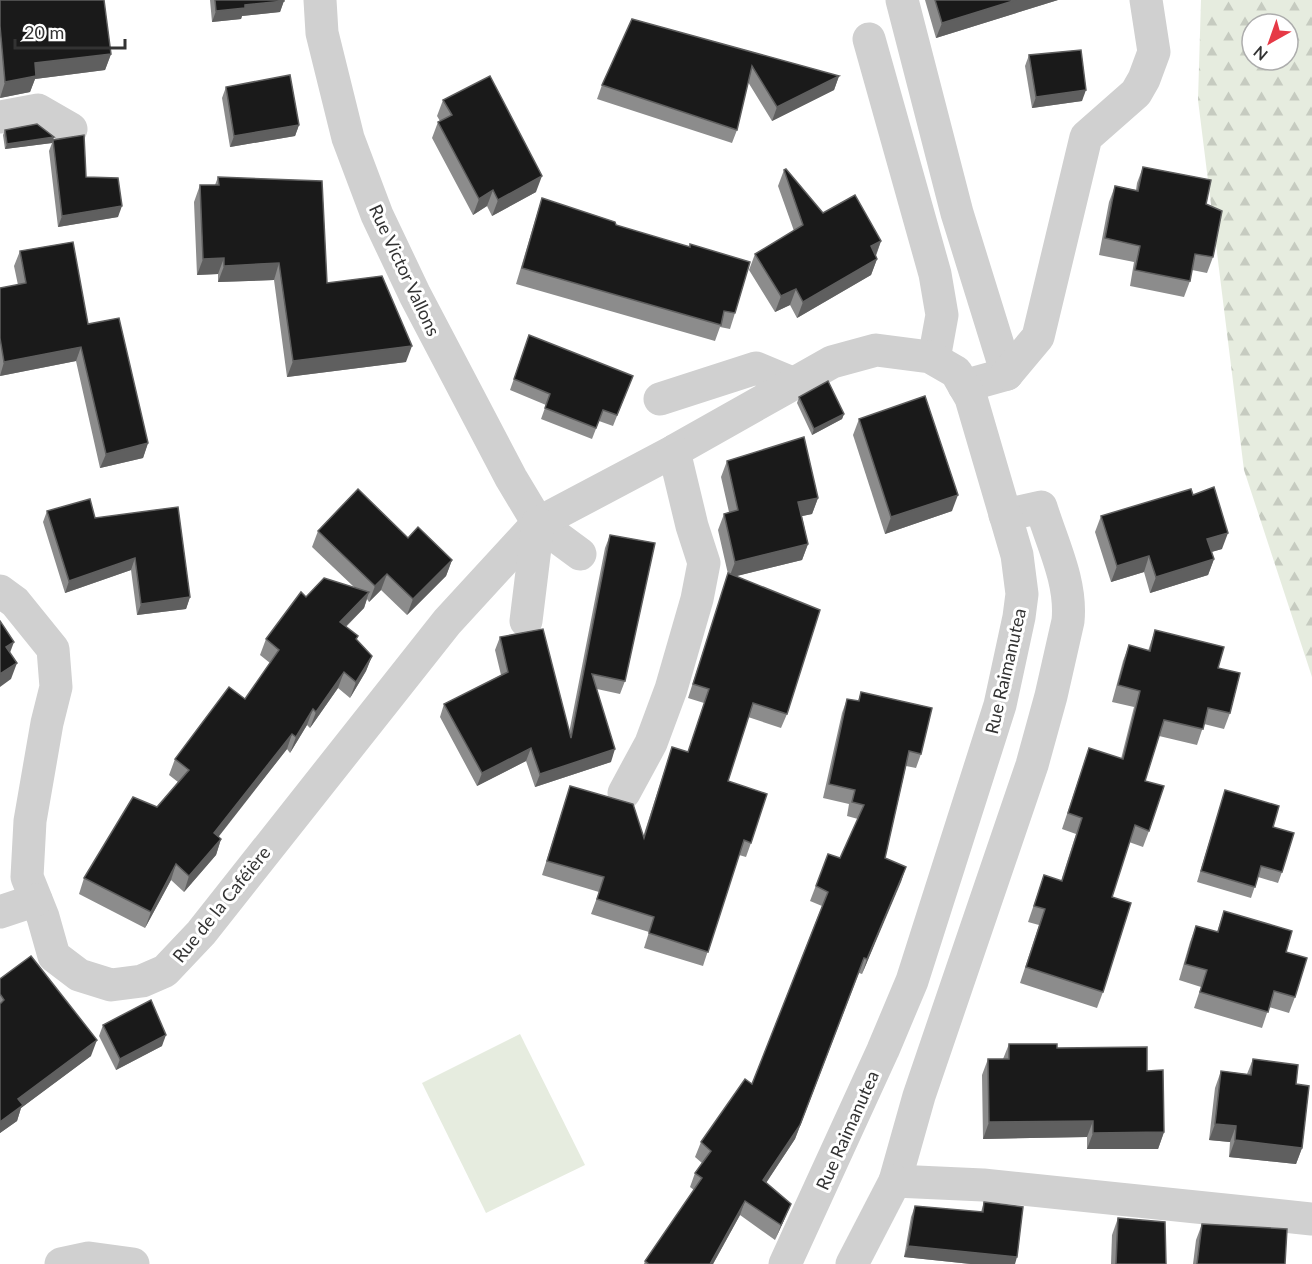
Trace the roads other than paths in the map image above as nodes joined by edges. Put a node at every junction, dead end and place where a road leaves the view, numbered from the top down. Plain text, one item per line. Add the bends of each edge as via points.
1 (320, 0) edge
2 (902, 0) edge
3 (1146, 0) edge
4 (869, 39) dead end
5 (0, 117) edge
6 (71, 129) dead end
7 (934, 359) junction
8 (1007, 374) junction
9 (792, 383) junction
10 (964, 386) junction
11 (660, 399) dead end
12 (674, 451) junction
13 (1005, 515) junction
14 (538, 523) junction
15 (580, 554) dead end
16 (0, 591) edge
17 (526, 621) dead end
18 (624, 793) dead end
19 (36, 900) junction
20 (0, 912) edge
21 (895, 1180) junction
22 (813, 1206) junction
23 (1312, 1219) edge
24 (61, 1264) edge
25 (133, 1264) edge
26 (785, 1264) edge
27 (810, 1264) edge
28 (852, 1264) edge

1 - 14 street, Rue Victor Vallons via 322,33 348,138 377,215 465,393
2 - 8 street via 957,213
3 - 8 street via 1154,52 1144,79 1136,93 1086,137 1038,337
4 - 7 street via 935,274 942,315
5 - 6 street via 38,110
7 - 9 street, Rue Raimanutea via 876,350 832,362
7 - 10 street, Rue Raimanutea via 956,372
8 - 10 street
9 - 11 street via 756,368
9 - 12 street, Rue Raimanutea
10 - 13 street, Rue Raimanutea via 971,398
12 - 14 street, Rue Raimanutea
12 - 18 street via 704,563 671,689 651,743
13 - 21 street via 1041,507 1063,573 1068,621 1032,765 919,1096
13 - 22 street, Rue Raimanutea via 1017,555 1022,594 1000,705 912,981
14 - 15 street
14 - 17 street
14 - 19 street, Rue de la Caféière via 447,622 201,933 165,971 142,981 111,985 79,975 54,956
16 - 19 street, Rue de la Caféière via 15,602 53,649 56,687 30,821 27,877
19 - 20 street
21 - 23 street via 983,1185
21 - 28 street
22 - 26 street, Rue Raimanutea
22 - 27 street via 817,1224
24 - 25 street via 88,1258

